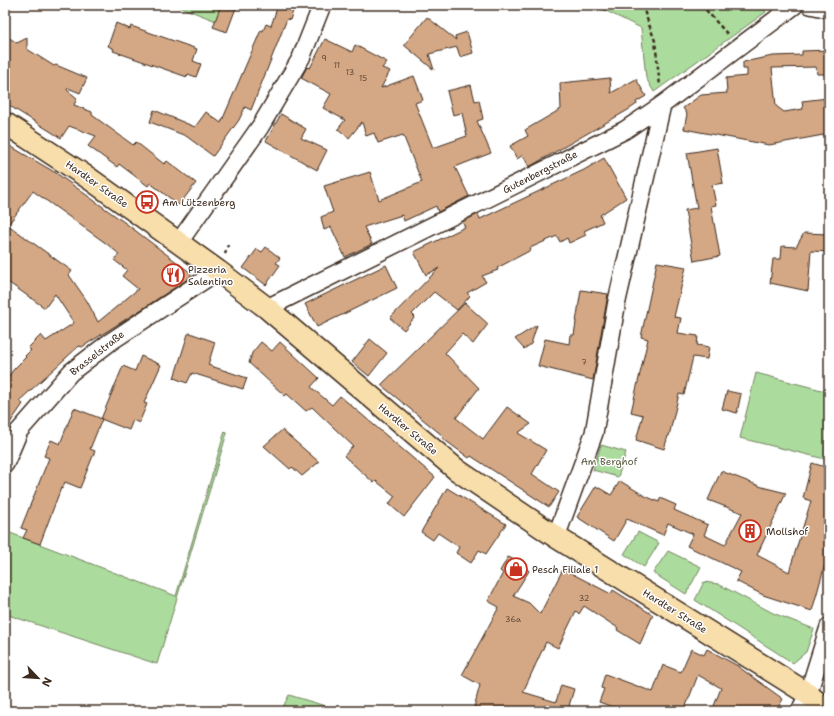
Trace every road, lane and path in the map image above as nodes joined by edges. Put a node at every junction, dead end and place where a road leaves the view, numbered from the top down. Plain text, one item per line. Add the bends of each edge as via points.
1 (322, 5) edge
2 (642, 5) edge
3 (693, 5) edge
4 (795, 5) edge
5 (810, 5) edge
6 (829, 9) edge
7 (742, 47) junction
8 (662, 105) junction
9 (5, 123) edge
10 (179, 242) junction
11 (218, 271) junction
12 (267, 308) junction
13 (5, 464) edge
14 (556, 537) junction
15 (829, 627) edge
16 (804, 703) edge
17 (827, 711) edge

1 - 10 street via 301,58 260,128
2 - 8 path via 655,41
3 - 7 path via 705,9
4 - 7 street, Gutenbergstraße
5 - 6 street
7 - 8 street, Gutenbergstraße
8 - 12 street, Gutenbergstraße via 625,130
8 - 14 street via 617,301 594,433
9 - 10 main road, Hardter Straße
10 - 11 main road, Hardter Straße
11 - 12 main road, Hardter Straße
11 - 13 street, Brasselstraße via 110,342 71,372 19,431
12 - 14 main road, Hardter Straße via 457,470
14 - 16 main road, Hardter Straße
15 - 16 street
16 - 17 main road, Hardter Straße

